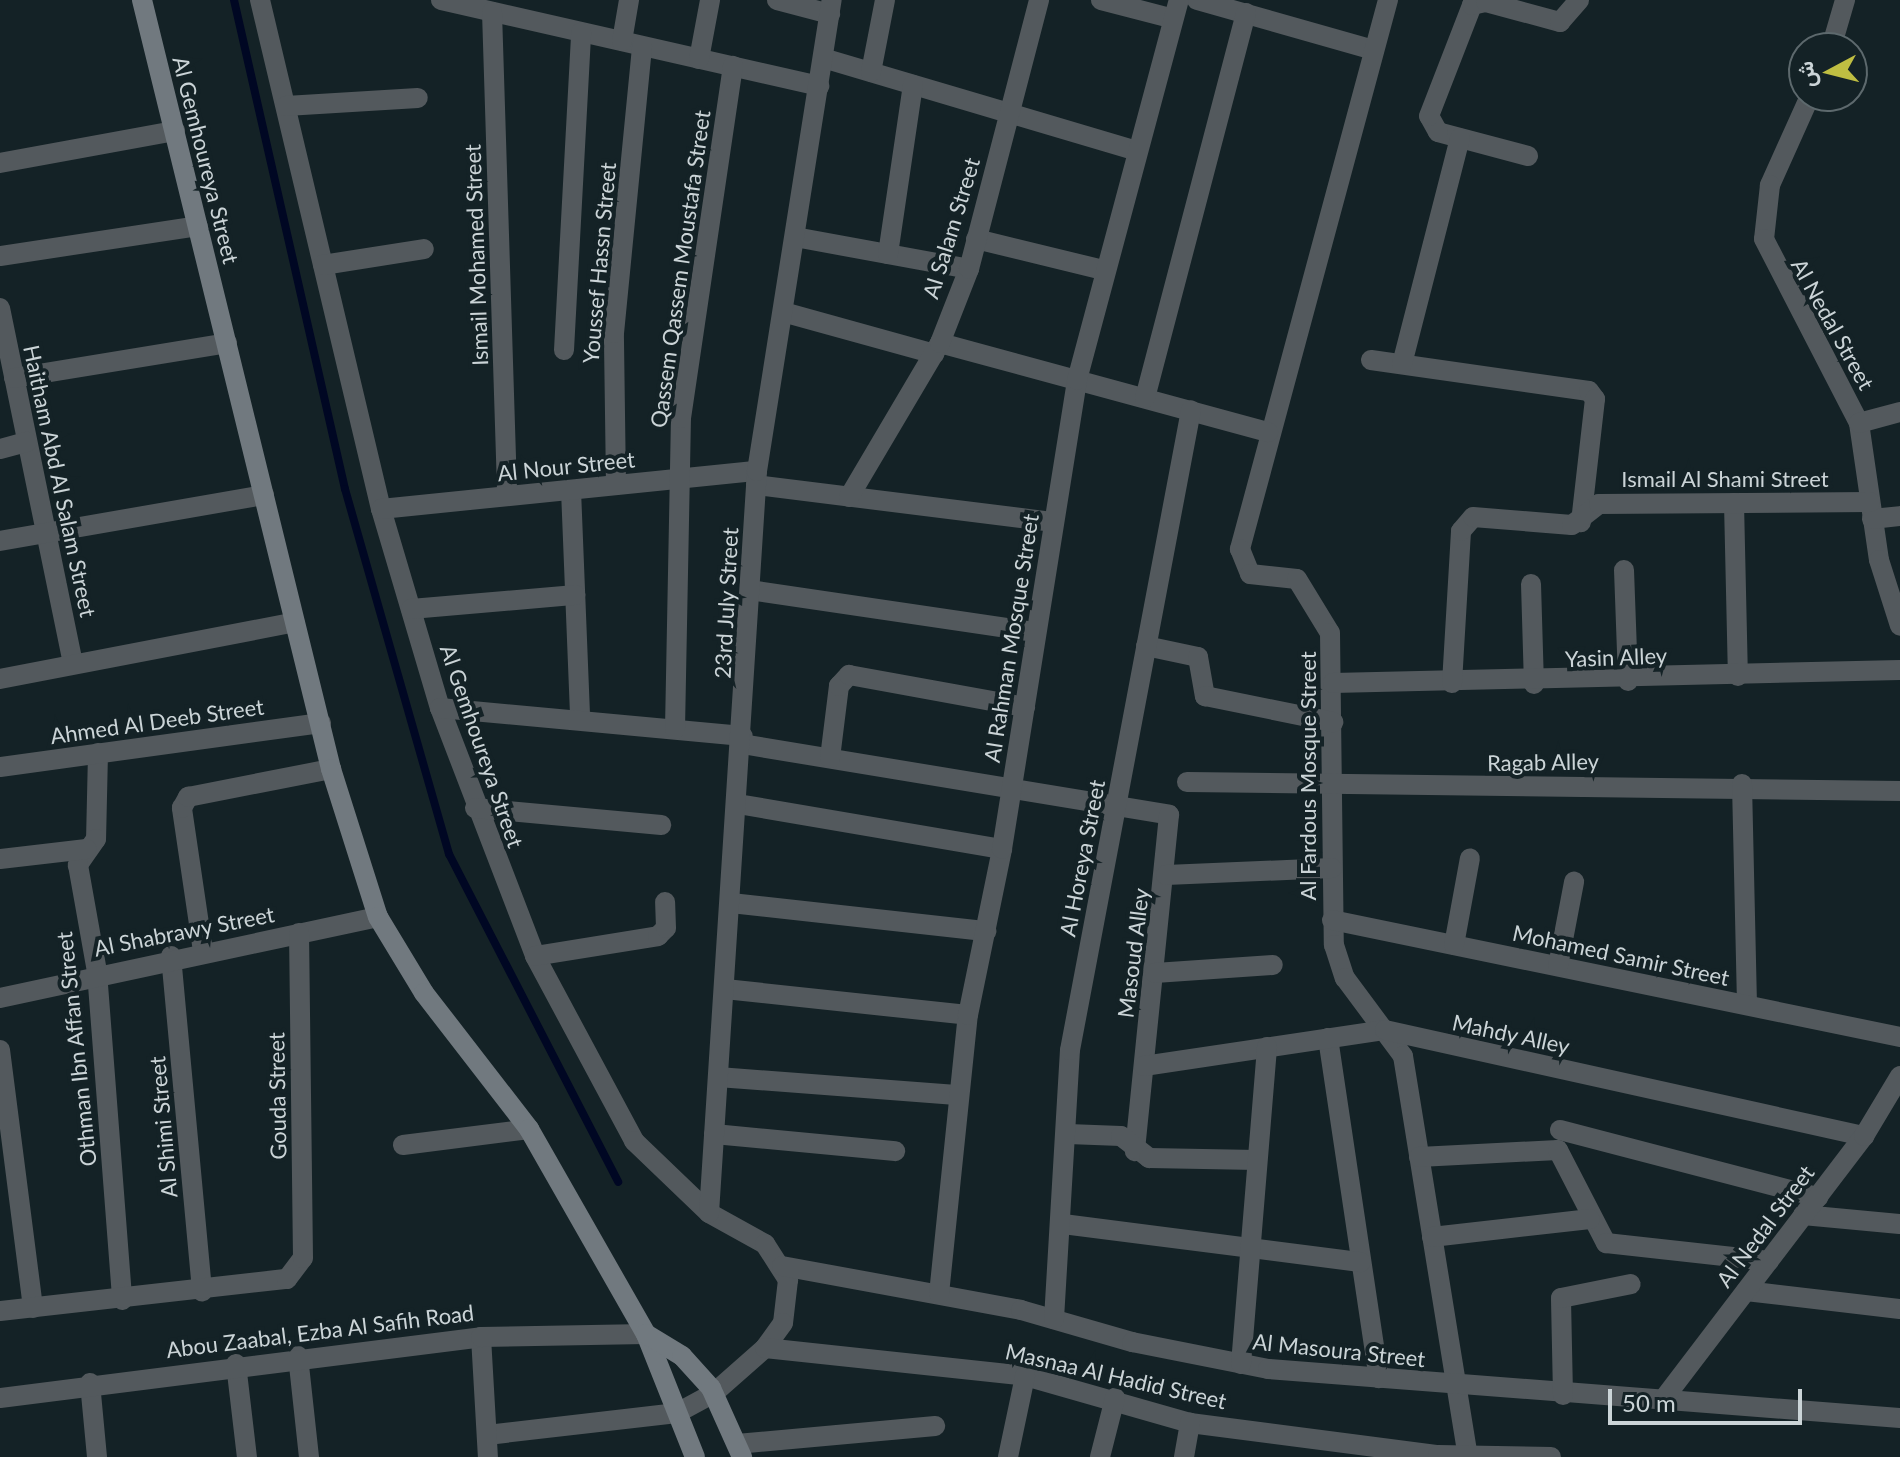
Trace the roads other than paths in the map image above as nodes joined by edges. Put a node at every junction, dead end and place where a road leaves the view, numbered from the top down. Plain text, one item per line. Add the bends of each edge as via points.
1 (142, 0) edge
2 (260, 0) edge
3 (441, 0) edge
4 (629, 0) edge
5 (710, 0) edge
6 (777, 0) edge
7 (885, 0) edge
8 (1039, 0) edge
9 (1101, 0) edge
10 (1197, 0) edge
11 (1388, 0) edge
12 (1579, 0) edge
13 (1845, 0) edge
14 (831, 7) edge
15 (1175, 9) edge
16 (533, 10) edge
17 (492, 12) junction
18 (1246, 13) junction
19 (581, 32) junction
20 (1836, 32) edge
21 (622, 41) junction
22 (642, 46) junction
23 (1374, 50) junction
24 (823, 58) junction
25 (699, 59) junction
26 (733, 66) junction
27 (871, 72) junction
28 (913, 85) junction
29 (819, 86) junction
30 (418, 98) dead end
31 (286, 106) junction
32 (1803, 112) edge
33 (1009, 113) junction
34 (175, 131) junction
35 (1460, 138) junction
36 (1134, 150) junction
37 (1528, 156) dead end
38 (0, 163) edge
39 (198, 226) junction
40 (795, 237) junction
41 (976, 239) junction
42 (424, 249) dead end
43 (888, 254) junction
44 (0, 256) edge
45 (323, 265) junction
46 (969, 269) junction
47 (1103, 270) junction
48 (0, 308) edge
49 (783, 312) junction
50 (227, 343) junction
51 (937, 349) junction
52 (564, 350) dead end
53 (1371, 360) dead end
54 (1402, 364) junction
55 (8, 367) edge
56 (1077, 380) junction
57 (1145, 398) junction
58 (1191, 410) junction
59 (1900, 412) edge
60 (1859, 423) junction
61 (1268, 432) junction
62 (27, 442) junction
63 (0, 449) edge
64 (756, 478) junction
65 (680, 479) junction
66 (616, 485) junction
67 (571, 490) junction
68 (264, 495) junction
69 (507, 496) junction
70 (849, 497) junction
71 (1734, 503) junction
72 (381, 509) junction
73 (1871, 511) junction
74 (1900, 516) edge
75 (1054, 522) junction
76 (1581, 522) junction
77 (46, 531) junction
78 (0, 541) edge
79 (1624, 570) dead end
80 (1531, 584) dead end
81 (750, 590) junction
82 (575, 595) junction
83 (411, 609) junction
84 (295, 622) junction
85 (1900, 626) edge
86 (1036, 632) junction
87 (1146, 646) junction
88 (73, 664) junction
89 (1900, 670) edge
90 (1738, 676) junction
91 (0, 679) edge
92 (1628, 681) junction
93 (1333, 683) junction
94 (1452, 683) junction
95 (1534, 684) junction
96 (1025, 707) junction
97 (440, 708) junction
98 (580, 719) junction
99 (1333, 722) junction
100 (321, 723) junction
101 (675, 729) junction
102 (742, 740) junction
103 (98, 753) junction
104 (830, 758) junction
105 (0, 767) edge
106 (331, 769) junction
107 (1187, 782) dead end
108 (1742, 784) junction
109 (1012, 788) junction
110 (1332, 789) junction
111 (1900, 791) edge
112 (738, 804) junction
113 (1116, 805) junction
114 (475, 808) junction
115 (661, 825) dead end
116 (86, 849) junction
117 (1002, 849) junction
118 (1470, 858) dead end
119 (0, 859) edge
120 (1332, 868) junction
121 (1166, 875) junction
122 (1574, 882) dead end
123 (665, 902) dead end
124 (731, 903) junction
125 (378, 917) junction
126 (1332, 920) junction
127 (986, 931) junction
128 (299, 933) junction
129 (1454, 945) junction
130 (203, 951) junction
131 (171, 956) junction
132 (535, 956) junction
133 (1273, 965) dead end
134 (1558, 966) junction
135 (97, 972) junction
136 (1155, 973) junction
137 (725, 989) junction
138 (0, 998) edge
139 (1747, 1005) junction
140 (968, 1015) junction
141 (1385, 1030) junction
142 (1900, 1037) edge
143 (1328, 1038) junction
144 (1267, 1047) junction
145 (0, 1050) edge
146 (1144, 1066) junction
147 (1900, 1076) edge
148 (718, 1077) junction
149 (956, 1095) junction
150 (1890, 1115) edge
151 (529, 1129) junction
152 (1560, 1130) dead end
153 (714, 1134) junction
154 (1068, 1134) junction
155 (1864, 1136) junction
156 (403, 1145) dead end
157 (895, 1151) dead end
158 (1135, 1151) junction
159 (1419, 1157) junction
160 (1257, 1160) junction
161 (1818, 1197) junction
162 (10, 1203) edge
163 (709, 1213) junction
164 (1803, 1215) junction
165 (1590, 1219) junction
166 (1063, 1224) junction
167 (1900, 1224) edge
168 (1432, 1237) junction
169 (1250, 1249) junction
170 (1769, 1261) junction
171 (1361, 1262) junction
172 (782, 1266) junction
173 (1631, 1284) dead end
174 (1746, 1291) junction
175 (202, 1292) junction
176 (939, 1294) junction
177 (122, 1300) junction
178 (33, 1308) junction
179 (1900, 1309) edge
180 (0, 1311) edge
181 (1054, 1319) junction
182 (646, 1334) junction
183 (481, 1337) junction
184 (765, 1348) junction
185 (298, 1356) junction
186 (236, 1364) junction
187 (1241, 1364) junction
188 (1025, 1376) junction
189 (1379, 1378) junction
190 (90, 1383) junction
191 (1457, 1387) junction
192 (714, 1393) junction
193 (1563, 1395) junction
194 (0, 1398) edge
195 (1115, 1398) junction
196 (1662, 1401) junction
197 (677, 1413) junction
198 (1900, 1418) edge
199 (1190, 1423) junction
200 (935, 1426) dead end
201 (487, 1435) junction
202 (1338, 1449) edge
203 (740, 1451) edge
204 (1438, 1456) edge
205 (1468, 1456) edge
206 (97, 1457) edge
207 (247, 1457) edge
208 (309, 1457) edge
209 (487, 1457) edge
210 (695, 1457) edge
211 (1008, 1457) edge
212 (1100, 1457) edge
213 (1184, 1457) edge
214 (1551, 1457) edge

1 - 34 main road, Al Gemhoureya Street
2 - 31 street, Al Gemhoureya Street
3 - 17 street
4 - 21 street
5 - 25 street
6 - 14 street
7 - 27 street
8 - 33 street, Al Salam Street
9 - 15 street
10 - 18 street
11 - 23 street, Al Fardous Mosque Street
12 - 35 street via 1560,22 1486,2 1468,8 1429,116 1438,132
13 - 20 street
14 - 24 street, 23rd July Street
15 - 36 street, Al Rahman Mosque Street
16 - 17 street
16 - 19 street
17 - 69 street, Ismail Mohamed Street
18 - 23 street
18 - 57 street
19 - 21 street
19 - 52 street
21 - 22 street
22 - 25 street
22 - 66 street, Youssef Hassn Street via 614,333
23 - 61 street, Al Fardous Mosque Street
24 - 27 street
24 - 29 street, 23rd July Street
25 - 26 street
26 - 29 street
26 - 65 street, Qassem Qassem Moustafa Street via 687,372
27 - 28 street
28 - 33 street
28 - 43 street
29 - 40 street, 23rd July Street
30 - 31 street
31 - 45 street, Al Gemhoureya Street
32 - 60 street, Al Nedal Street via 1770,185 1764,239
33 - 36 street
33 - 41 street, Al Salam Street
34 - 38 street
34 - 39 main road, Al Gemhoureya Street
35 - 37 street
35 - 54 street
36 - 47 street, Al Rahman Mosque Street
39 - 44 street
39 - 50 main road, Al Gemhoureya Street
40 - 43 street
40 - 49 street, 23rd July Street
41 - 46 street, Al Salam Street
41 - 47 street
42 - 45 street
43 - 46 street
45 - 72 street, Al Gemhoureya Street
46 - 51 street, Al Salam Street
47 - 56 street, Al Rahman Mosque Street
48 - 55 street, Haitham Abd Al Salam Street
49 - 51 street
49 - 64 street, 23rd July Street
50 - 55 street
50 - 68 main road, Al Gemhoureya Street
51 - 56 street
51 - 70 street, Al Salam Street
53 - 54 street
54 - 76 street via 1589,391 1595,399
55 - 62 street, Haitham Abd Al Salam Street
56 - 57 street
56 - 75 street, Al Rahman Mosque Street
57 - 58 street
58 - 61 street
58 - 87 street, Al Horeya Street
59 - 60 street
60 - 73 street, Al Nedal Street
61 - 93 street, Al Fardous Mosque Street via 1240,549 1250,574 1297,579 1318,603 1330,633
62 - 63 street
62 - 77 street, Haitham Abd Al Salam Street
64 - 65 street, Al Nour Street
64 - 70 street, Al Nour Street
64 - 81 street, 23rd July Street
65 - 66 street, Al Nour Street
65 - 101 street, Qassem Qassem Moustafa Street
66 - 67 street, Al Nour Street
67 - 69 street, Al Nour Street
67 - 82 street
68 - 77 street
68 - 84 main road, Al Gemhoureya Street
69 - 72 street, Al Nour Street
70 - 75 street, Al Nour Street
71 - 73 street, Ismail Al Shami Street
71 - 76 street, Ismail Al Shami Street via 1599,504
71 - 90 street
72 - 83 street, Al Gemhoureya Street
73 - 74 street, Ismail Al Shami Street
73 - 85 street, Al Nedal Street
75 - 86 street, Al Rahman Mosque Street
76 - 94 street via 1479,517 1464,525
77 - 78 street
77 - 88 street, Haitham Abd Al Salam Street
79 - 92 street
80 - 95 street
81 - 86 street
81 - 102 street, 23rd July Street
82 - 83 street
82 - 98 street
83 - 97 street, Al Gemhoureya Street
84 - 88 street
84 - 100 main road, Al Gemhoureya Street
86 - 96 street, Al Rahman Mosque Street
87 - 99 street via 1198,657 1205,696
87 - 113 street, Al Horeya Street
88 - 91 street
89 - 90 street, Yasin Alley
90 - 92 street, Yasin Alley
92 - 95 street, Yasin Alley
93 - 94 street, Yasin Alley
93 - 99 street, Al Fardous Mosque Street
94 - 95 street, Yasin Alley
96 - 104 street via 849,675 839,686
96 - 109 street, Al Rahman Mosque Street
97 - 98 street
97 - 114 street, Al Gemhoureya Street
98 - 101 street
99 - 110 street, Al Fardous Mosque Street
100 - 103 street, Ahmed Al Deeb Street
100 - 106 main road, Al Gemhoureya Street
101 - 102 street
102 - 104 street
102 - 112 street, 23rd July Street
103 - 105 street, Ahmed Al Deeb Street
103 - 116 street, Othman Ibn Affan Street via 97,835
104 - 109 street
106 - 125 main road, Al Gemhoureya Street
106 - 130 street via 188,797 182,808
107 - 110 street, Ragab Alley
108 - 110 street, Ragab Alley
108 - 111 street, Ragab Alley
108 - 139 street
109 - 113 street
109 - 117 street, Al Rahman Mosque Street
110 - 120 street, Al Fardous Mosque Street
112 - 117 street
112 - 124 street, 23rd July Street
113 - 121 street, Masoud Alley via 1169,815
113 - 154 street, Al Horeya Street via 1070,1050
114 - 115 street
114 - 132 street, Al Gemhoureya Street
116 - 119 street
116 - 135 street, Othman Ibn Affan Street via 78,865
117 - 127 street, Al Rahman Mosque Street
118 - 129 street
120 - 121 street
120 - 126 street, Al Fardous Mosque Street
121 - 136 street, Masoud Alley
122 - 134 street
123 - 132 street via 666,928 658,936
124 - 127 street
124 - 137 street, 23rd July Street
125 - 128 street, Al Shabrawy Street
125 - 151 main road, Al Gemhoureya Street via 424,993
126 - 129 street, Mohamed Samir Street
126 - 141 street, Al Fardous Mosque Street via 1345,978
127 - 140 street, Al Rahman Mosque Street
128 - 130 street, Al Shabrawy Street
128 - 175 street, Gouda Street via 303,1258 278,1283
129 - 134 street, Mohamed Samir Street
130 - 131 street, Al Shabrawy Street
131 - 135 street, Al Shabrawy Street
131 - 175 street, Al Shimi Street
132 - 163 street, Al Gemhoureya Street via 634,1141
133 - 136 street
134 - 139 street, Mohamed Samir Street
135 - 138 street, Al Shabrawy Street
135 - 177 street, Othman Ibn Affan Street
136 - 146 street, Masoud Alley
137 - 140 street
137 - 148 street, 23rd July Street
139 - 142 street, Mohamed Samir Street
140 - 149 street, Al Rahman Mosque Street
141 - 143 street, Mahdy Alley
141 - 155 street, Mahdy Alley
141 - 159 street, Al Fardous Mosque Street via 1403,1056
143 - 144 street, Mahdy Alley
143 - 171 street
144 - 146 street, Mahdy Alley
144 - 160 street
145 - 162 street
146 - 158 street, Masoud Alley
147 - 150 street, Al Nedal Street
148 - 149 street
148 - 153 street, 23rd July Street
149 - 176 street, Al Rahman Mosque Street
150 - 155 street, Al Nedal Street
151 - 156 street
151 - 182 main road, Al Gemhoureya Street
152 - 161 street
153 - 157 street
153 - 163 street, 23rd July Street
154 - 158 street via 1121,1136
154 - 166 street, Al Horeya Street
155 - 161 street, Al Nedal Street
158 - 160 street
159 - 165 street via 1558,1150
159 - 168 street, Al Fardous Mosque Street
160 - 169 street
161 - 164 street, Al Nedal Street
162 - 178 street
163 - 172 street, Al Gemhoureya Street via 765,1244
164 - 167 street
164 - 170 street, Al Nedal Street
165 - 168 street
165 - 170 street via 1611,1245
166 - 169 street
166 - 181 street, Al Horeya Street
168 - 191 street, Al Fardous Mosque Street
169 - 171 street
169 - 187 street
170 - 174 street, Al Nedal Street
171 - 189 street
172 - 176 street, Al Masoura Street
172 - 184 street via 789,1302
173 - 193 street via 1561,1298
174 - 179 street
174 - 196 street, Al Nedal Street
175 - 177 street
176 - 181 street, Al Masoura Street
177 - 178 street
178 - 180 street
181 - 187 street, Al Masoura Street
182 - 183 street, Abou Zaabal, Ezba Al Safih Road
182 - 192 main road, Al Gemhoureya Street via 682,1356
182 - 197 main road, Al Gemhoureya Street
183 - 185 street, Abou Zaabal, Ezba Al Safih Road
183 - 201 street
184 - 188 street, Masnaa Al Hadid Street
184 - 192 street
185 - 186 street, Abou Zaabal, Ezba Al Safih Road
185 - 208 street
186 - 190 street, Abou Zaabal, Ezba Al Safih Road
186 - 207 street
187 - 189 street, Al Masoura Street
188 - 195 street, Masnaa Al Hadid Street
188 - 211 street
189 - 191 street, Al Masoura Street
190 - 194 street, Abou Zaabal, Ezba Al Safih Road
190 - 206 street
191 - 193 street, Al Masoura Street
191 - 205 street, Al Fardous Mosque Street
192 - 197 street
192 - 203 main road, Al Gemhoureya Street
193 - 196 street, Al Masoura Street
195 - 199 street, Masnaa Al Hadid Street
195 - 212 street
196 - 198 street, Al Masoura Street
197 - 201 street
197 - 210 main road, Al Gemhoureya Street
199 - 202 street, Masnaa Al Hadid Street
199 - 213 street
200 - 203 street
201 - 209 street
202 - 204 street, Masnaa Al Hadid Street
204 - 205 street, Masnaa Al Hadid Street
205 - 214 street, Masnaa Al Hadid Street

